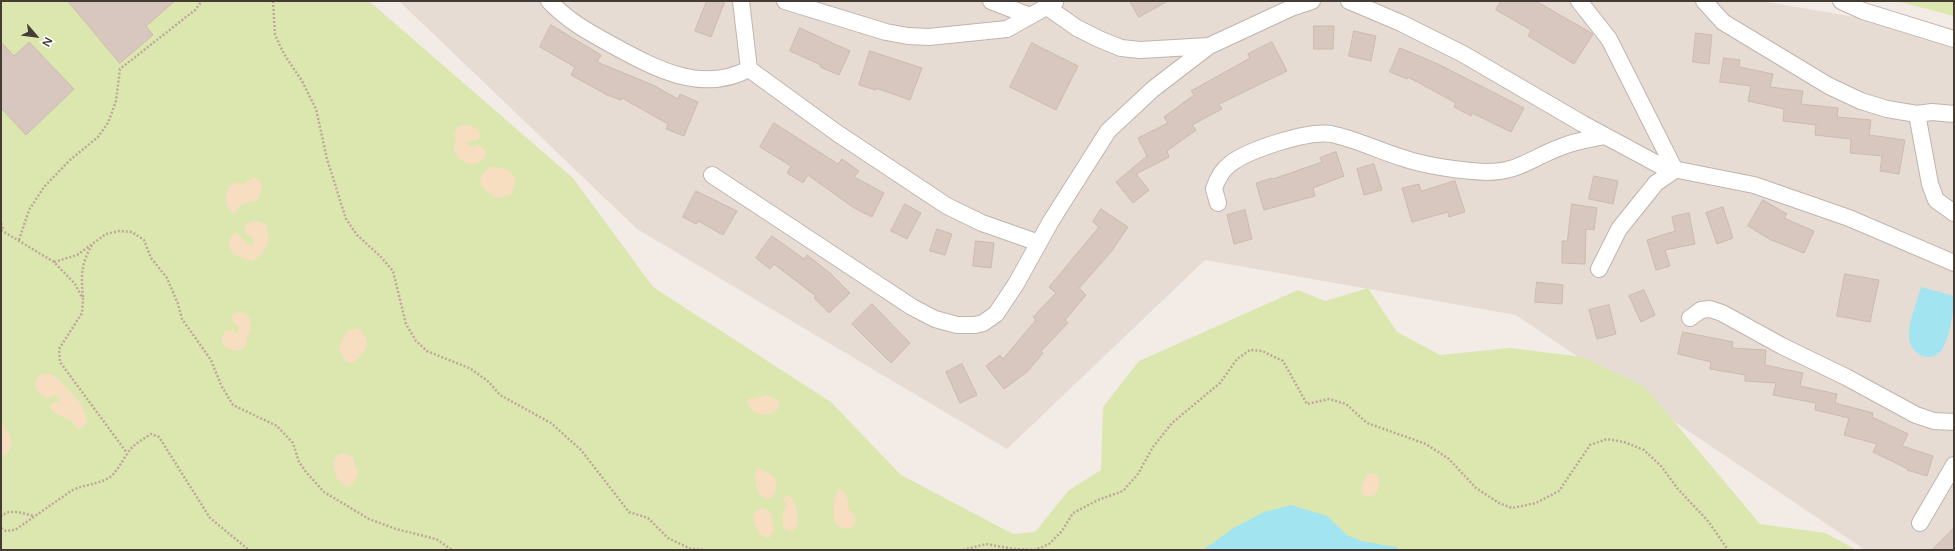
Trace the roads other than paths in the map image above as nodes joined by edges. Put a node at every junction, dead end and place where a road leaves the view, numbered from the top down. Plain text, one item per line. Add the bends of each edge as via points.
1 (549, 1) edge
2 (741, 1) edge
3 (785, 1) edge
4 (991, 1) edge
5 (1312, 1) edge
6 (1350, 1) edge
7 (1579, 1) edge
8 (1704, 1) edge
9 (1841, 1) edge
10 (1052, 4) edge
11 (1030, 16) junction
12 (1954, 39) edge
13 (1209, 46) junction
14 (749, 69) junction
15 (1917, 114) junction
16 (1954, 114) edge
17 (1605, 136) junction
18 (1675, 170) junction
19 (712, 175) dead end
20 (1218, 203) dead end
21 (1954, 213) edge
22 (1038, 243) junction
23 (1954, 262) edge
24 (1599, 269) dead end
25 (1690, 318) dead end
26 (1954, 422) edge
27 (1954, 465) edge
28 (1920, 523) dead end

1 - 14 street via 587,31 669,74 706,79 732,76
2 - 14 street
3 - 11 street via 861,26 908,36 929,37 1007,29
4 - 11 street
5 - 13 street
6 - 17 street via 1463,54
7 - 18 street via 1609,39
8 - 15 street via 1723,22 1829,86 1861,101
9 - 12 street via 1863,11
10 - 11 street
10 - 13 street via 1077,28 1121,48 1140,50
13 - 22 street via 1153,89 1108,131
14 - 22 street via 837,133 928,194 966,216
15 - 16 street
15 - 21 street via 1930,184 1936,200
17 - 18 street via 1649,160
17 - 20 street via 1562,146 1517,167 1486,172 1404,159 1348,138 1329,134 1302,137 1277,143 1230,164 1219,175 1214,189
18 - 23 street via 1754,185 1849,218
18 - 24 street via 1656,183 1619,229
19 - 22 street via 912,307 935,319 957,325 975,325 996,314
25 - 26 street via 1701,310 1710,309 1722,313 1916,415 1934,421
27 - 28 street

